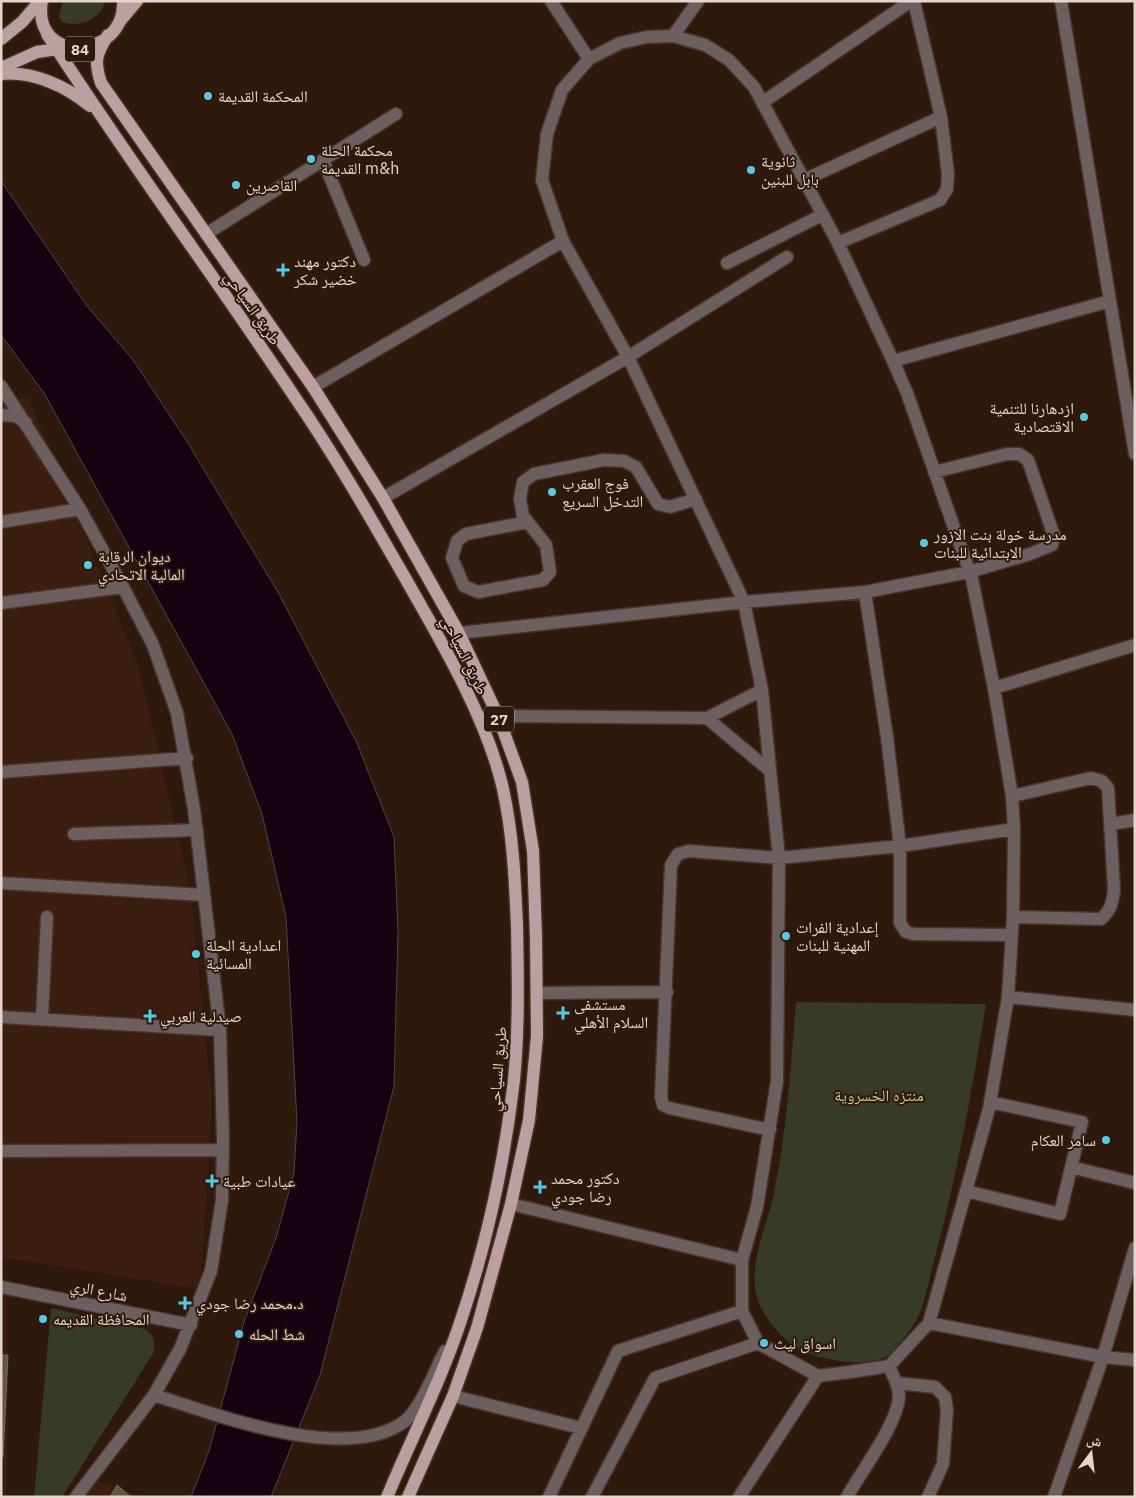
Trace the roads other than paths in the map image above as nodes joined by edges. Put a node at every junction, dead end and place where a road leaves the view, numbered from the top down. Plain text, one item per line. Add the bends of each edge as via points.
1 (123, 1) edge
2 (137, 1) edge
3 (551, 1) edge
4 (698, 1) edge
5 (913, 1) edge
6 (1061, 1) edge
7 (37, 3) edge
8 (120, 22) junction
9 (45, 28) junction
10 (108, 35) junction
11 (672, 36) junction
12 (1, 39) edge
13 (57, 48) junction
14 (77, 48) junction
15 (589, 59) junction
16 (1, 68) edge
17 (1, 74) edge
18 (763, 102) junction
19 (396, 114) dead end
20 (941, 117) junction
21 (103, 119) junction
22 (323, 160) junction
23 (804, 180) junction
24 (822, 214) junction
25 (206, 234) junction
26 (563, 241) junction
27 (838, 243) junction
28 (788, 257) dead end
29 (364, 260) dead end
30 (727, 263) dead end
31 (1110, 301) junction
32 (628, 357) junction
33 (893, 361) junction
34 (1, 386) edge
35 (313, 388) junction
36 (1, 416) edge
37 (28, 424) junction
38 (356, 454) junction
39 (1135, 454) edge
40 (337, 462) junction
41 (934, 472) junction
42 (384, 498) junction
43 (696, 499) junction
44 (80, 509) junction
45 (1, 522) edge
46 (528, 522) junction
47 (399, 526) junction
48 (381, 536) junction
49 (970, 572) junction
50 (123, 587) junction
51 (865, 592) junction
52 (744, 602) junction
53 (1, 603) edge
54 (459, 633) junction
55 (1135, 645) edge
56 (994, 688) junction
57 (762, 690) junction
58 (498, 716) junction
59 (707, 718) junction
60 (187, 758) junction
61 (769, 770) junction
62 (1, 772) edge
63 (1012, 796) junction
64 (525, 798) junction
65 (505, 802) junction
66 (1135, 820) edge
67 (1111, 824) junction
68 (530, 826) junction
69 (510, 828) junction
70 (1014, 829) junction
71 (196, 830) junction
72 (74, 834) dead end
73 (900, 846) junction
74 (779, 858) junction
75 (1, 883) edge
76 (204, 895) junction
77 (47, 917) dead end
78 (1013, 917) junction
79 (1012, 935) junction
80 (667, 992) junction
81 (537, 993) junction
82 (1008, 998) junction
83 (1135, 1010) edge
84 (1, 1017) edge
85 (42, 1018) junction
86 (220, 1030) junction
87 (990, 1102) junction
88 (770, 1130) junction
89 (223, 1150) junction
90 (1, 1151) edge
91 (1071, 1167) junction
92 (1135, 1183) edge
93 (966, 1191) junction
94 (512, 1204) junction
95 (1135, 1248) edge
96 (742, 1260) junction
97 (1, 1288) edge
98 (742, 1310) junction
99 (461, 1320) junction
100 (929, 1323) junction
101 (191, 1325) junction
102 (758, 1344) junction
103 (1103, 1357) junction
104 (1135, 1360) edge
105 (889, 1366) junction
106 (818, 1376) junction
107 (897, 1383) junction
108 (154, 1395) junction
109 (453, 1396) junction
110 (582, 1428) junction
111 (76, 1497) edge
112 (387, 1497) edge
113 (408, 1497) edge
114 (549, 1497) edge
115 (592, 1497) edge
116 (739, 1497) edge
117 (847, 1497) edge
118 (928, 1497) edge
119 (1054, 1497) edge

1 - 8 main road
2 - 8 main road, 84
3 - 15 street
4 - 11 street
5 - 18 street
5 - 20 street
6 - 31 street
7 - 9 street
7 - 12 main road
8 - 10 main road, 84
9 - 13 main road, طريق السياحي / 27
9 - 14 main road, 84 via 57,42
10 - 14 main road, 84 via 94,46
10 - 25 main road, طريق السياحي / 27 via 97,57 96,67 101,83
11 - 15 street via 647,37 620,44
11 - 18 street via 705,45 729,60
13 - 14 main road, 84
13 - 16 main road, 84 via 37,52
13 - 21 main road, طريق السياحي / 27
15 - 26 street via 562,90 546,134 542,180
17 - 21 main road via 15,72 34,76 61,87 80,98
18 - 23 street
19 - 22 street
20 - 23 street
20 - 27 street via 948,174 947,189 940,200
21 - 40 main road, طريق السياحي / 27
22 - 25 street
22 - 29 street
23 - 24 street
24 - 27 street
24 - 30 street
25 - 35 main road, طريق السياحي / 27
26 - 32 street
26 - 35 street
27 - 33 street
28 - 32 street
31 - 33 street
31 - 39 street
32 - 42 street
32 - 43 street
33 - 41 street
34 - 37 street
35 - 38 main road, طريق السياحي / 27
36 - 37 street via 16,416
37 - 44 street
38 - 40 main road via 345,464
38 - 42 main road, طريق السياحي / 27
40 - 48 main road, طريق السياحي / 27
41 - 49 street
41 - 49 street via 1007,454 1019,454 1028,460 1054,542 1030,554
42 - 47 main road, طريق السياحي / 27
43 - 46 street via 670,507 658,504 636,467 624,461 604,460 534,474 524,482 520,499 523,516
43 - 52 street
44 - 45 street
44 - 50 street
46 - 46 street via 546,545 550,572 543,580 478,592 464,586 452,558 457,541 466,534
47 - 48 main road via 387,528
47 - 54 main road, طريق السياحي / 27
48 - 65 main road, طريق السياحي / 27 via 441,642 472,707 493,755
49 - 51 street
49 - 56 street
50 - 53 street
50 - 60 street via 153,645 177,712
51 - 52 street
51 - 73 street
52 - 54 street
52 - 57 street
54 - 58 main road, طريق السياحي / 27
55 - 56 street
56 - 63 street
57 - 59 street
57 - 61 street
58 - 59 street
58 - 64 main road, طريق السياحي / 27
59 - 61 street
60 - 62 street
60 - 71 street
61 - 74 street
63 - 67 street via 1091,778 1102,781 1108,788
63 - 70 street
64 - 65 main road via 519,804
64 - 68 main road, طريق السياحي / 27
65 - 69 main road, طريق السياحي / 27
66 - 67 street
67 - 78 street via 1114,889 1108,913 1101,919
68 - 69 main road via 517,823
68 - 81 main road, طريق السياحي / 27
69 - 99 main road, طريق السياحي / 27 via 518,993 514,1076 494,1192
70 - 73 street
70 - 78 street
71 - 72 street
71 - 76 street
73 - 74 street
73 - 79 street via 900,923 906,932
74 - 80 street via 689,851 678,854 671,865
74 - 88 street via 777,1081
75 - 76 street
76 - 86 street
77 - 85 street
78 - 79 street
79 - 82 street
80 - 81 street
80 - 88 street via 663,1105
81 - 94 main road, طريق السياحي / 27 via 533,1087
82 - 83 street
82 - 87 street
84 - 85 street
85 - 86 street
86 - 89 street
87 - 91 street via 1082,1122
87 - 93 street
88 - 96 street via 758,1208
89 - 90 street
89 - 101 street via 222,1200 211,1271
91 - 92 street
91 - 93 street via 1060,1214
93 - 100 street
94 - 96 street
94 - 109 main road, طريق السياحي / 27 via 477,1328
95 - 103 street
96 - 98 street
97 - 101 street, شارع الري
98 - 102 street
98 - 110 street via 618,1351
99 - 108 street via 407,1420 372,1436 333,1440 310,1438
99 - 112 main road, طريق السياحي / 27
100 - 103 street
100 - 105 street
101 - 108 street
102 - 106 street
102 - 115 street via 655,1378
103 - 104 street
103 - 119 street
105 - 106 street
105 - 107 street
106 - 116 street
107 - 117 street via 899,1396 894,1419
107 - 118 street via 935,1387 945,1397 943,1464
108 - 111 street
109 - 110 street
109 - 113 main road, طريق السياحي / 27
110 - 114 street

